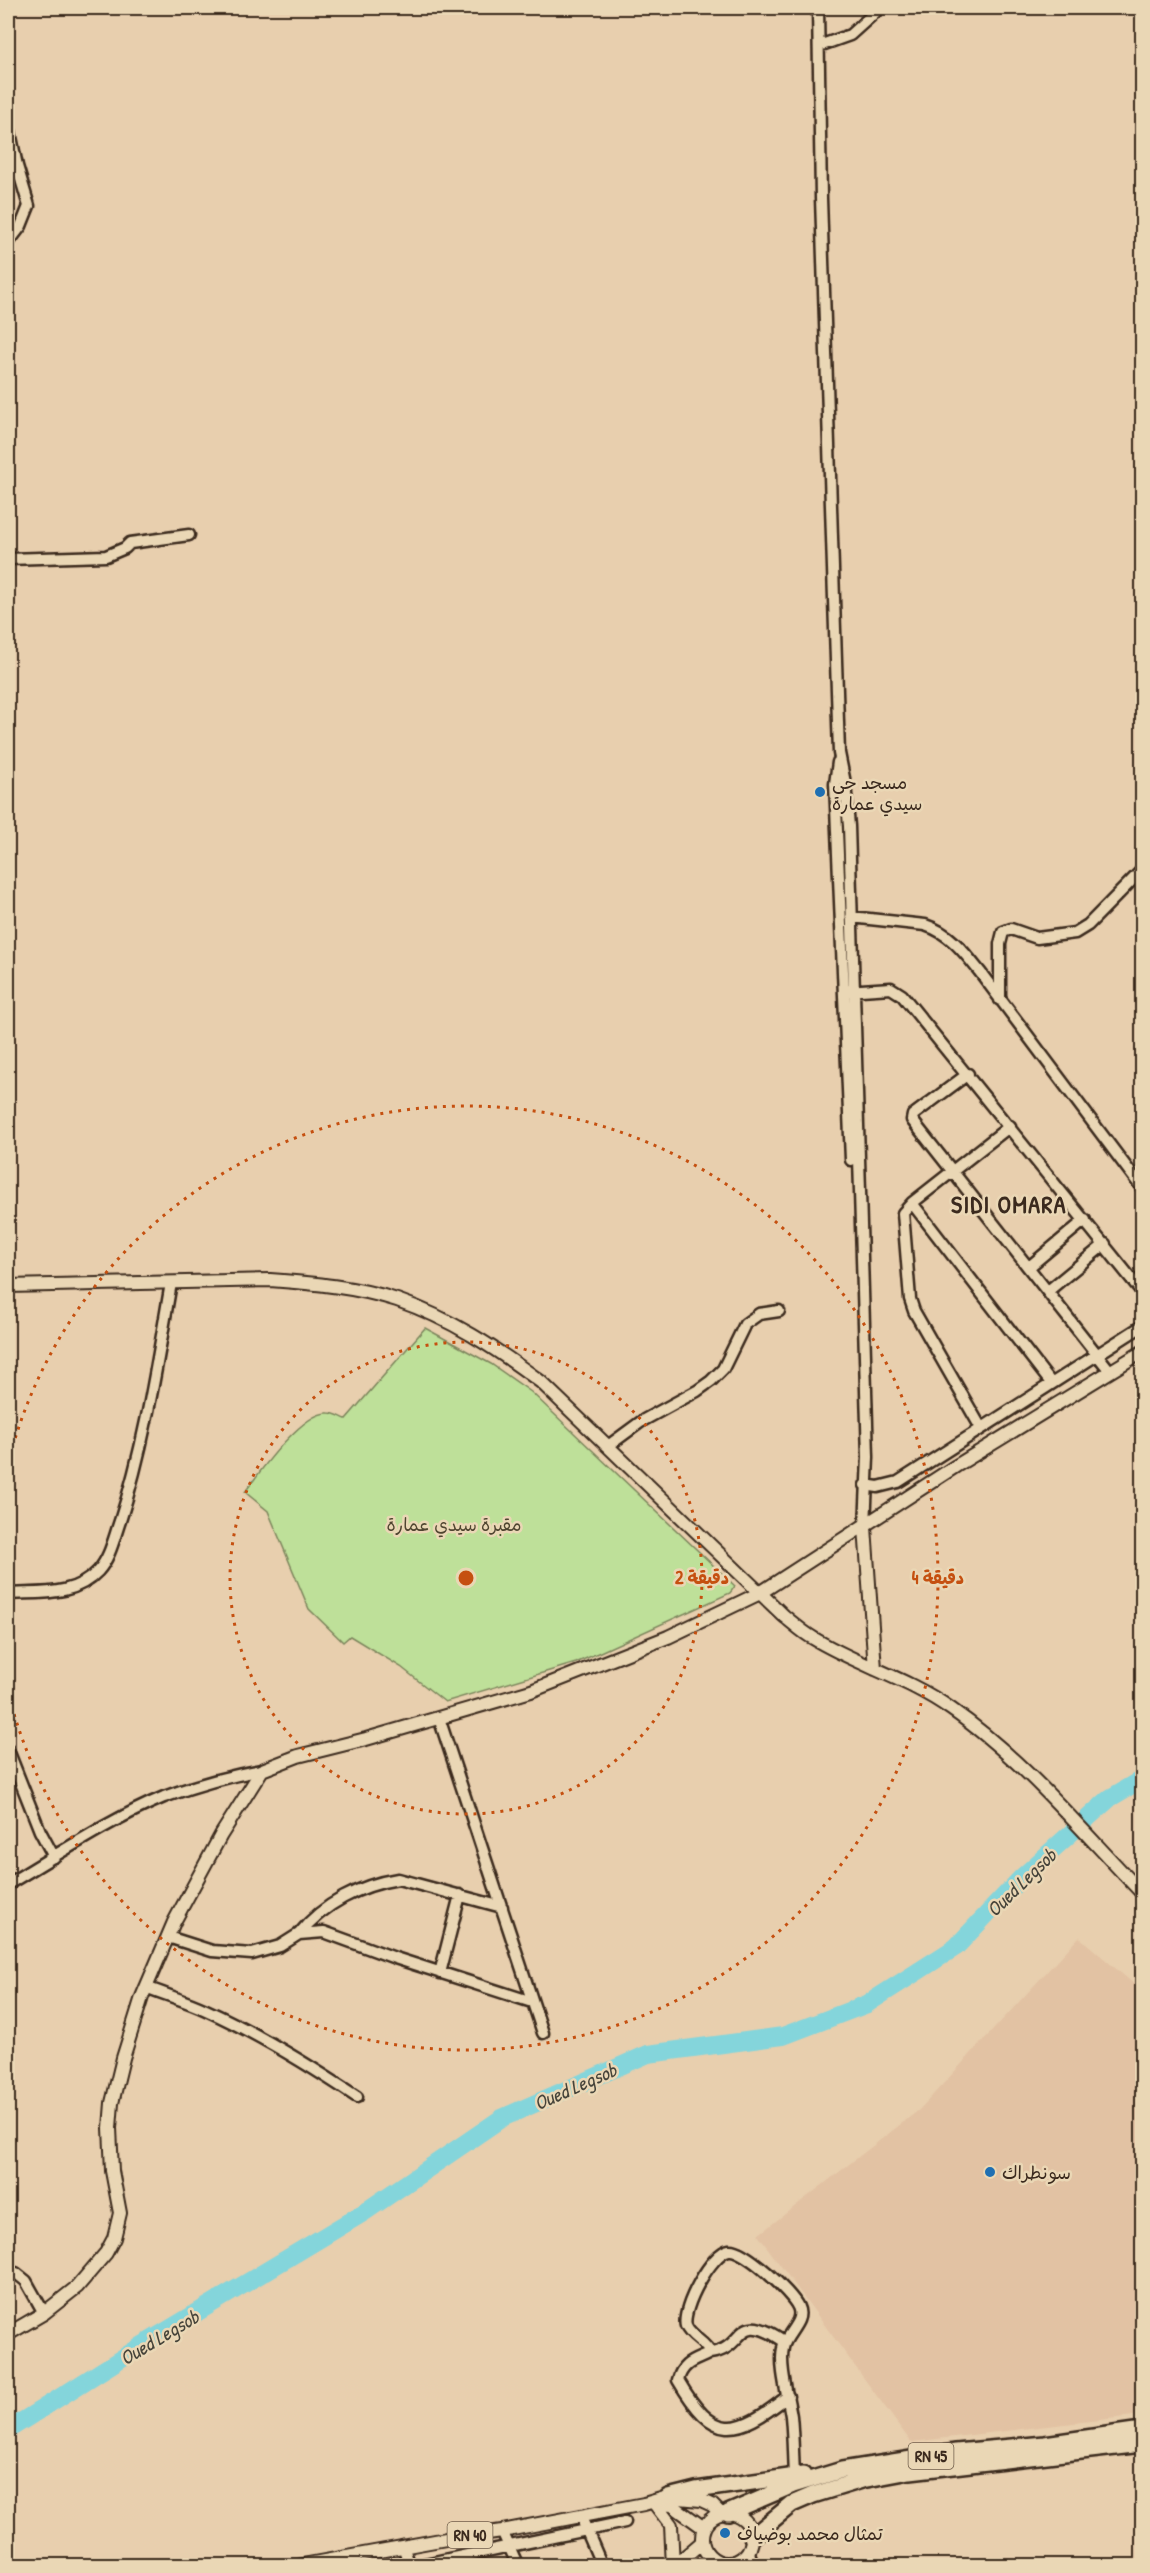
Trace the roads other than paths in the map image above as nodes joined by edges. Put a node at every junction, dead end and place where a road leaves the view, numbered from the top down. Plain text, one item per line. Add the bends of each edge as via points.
1 (818, 8) edge
2 (880, 8) edge
3 (819, 45) junction
4 (8, 122) edge
5 (8, 243) edge
6 (189, 535) dead end
7 (8, 559) edge
8 (839, 753) junction
9 (1143, 870) edge
10 (851, 917) junction
11 (849, 991) junction
12 (999, 1000) junction
13 (968, 1074) junction
14 (1010, 1125) junction
15 (954, 1172) junction
16 (1143, 1188) edge
17 (912, 1203) junction
18 (1085, 1220) junction
19 (1105, 1244) junction
20 (1029, 1267) junction
21 (171, 1284) junction
22 (8, 1286) edge
23 (1048, 1291) junction
24 (1143, 1292) edge
25 (779, 1311) dead end
26 (1143, 1326) edge
27 (1143, 1352) edge
28 (1098, 1354) junction
29 (1110, 1371) junction
30 (1051, 1383) junction
31 (981, 1428) junction
32 (608, 1446) junction
33 (946, 1451) junction
34 (956, 1466) junction
35 (898, 1482) junction
36 (865, 1485) junction
37 (904, 1500) junction
38 (865, 1527) junction
39 (760, 1593) junction
40 (8, 1594) edge
41 (875, 1669) junction
42 (440, 1718) junction
43 (8, 1750) edge
44 (262, 1770) junction
45 (54, 1857) junction
46 (8, 1884) edge
47 (1143, 1893) edge
48 (460, 1895) junction
49 (502, 1907) junction
50 (299, 1934) junction
51 (168, 1937) junction
52 (440, 1973) junction
53 (146, 1987) junction
54 (532, 2002) junction
55 (543, 2033) dead end
56 (357, 2097) dead end
57 (8, 2274) edge
58 (44, 2313) junction
59 (8, 2334) edge
60 (785, 2342) junction
61 (710, 2353) junction
62 (788, 2396) junction
63 (1143, 2430) edge
64 (1143, 2444) edge
65 (842, 2470) junction
66 (794, 2476) junction
67 (656, 2502) junction
68 (724, 2514) junction
69 (582, 2517) junction
70 (625, 2522) dead end
71 (704, 2528) junction
72 (586, 2530) junction
73 (502, 2531) junction
74 (446, 2539) junction
75 (702, 2542) junction
76 (750, 2544) junction
77 (403, 2546) junction
78 (508, 2547) junction
79 (457, 2562) edge
80 (316, 2564) edge
81 (719, 2564) edge
82 (297, 2565) edge
83 (410, 2565) edge
84 (415, 2565) edge
85 (518, 2565) edge
86 (602, 2565) edge
87 (674, 2565) edge
88 (752, 2565) edge

1 - 3 street
2 - 3 street via 850,35
3 - 8 street via 820,198
4 - 5 street via 29,206
6 - 7 street via 130,543 106,556
8 - 10 street via 849,826
8 - 11 street via 835,784
9 - 12 street via 1075,933 1037,938 1011,930 1003,932
10 - 11 street
10 - 12 street via 937,929 958,946
11 - 13 street via 896,990
11 - 36 street via 868,1457
12 - 16 street
13 - 14 street
13 - 15 street via 912,1118
14 - 15 street
14 - 18 street
15 - 17 street
15 - 20 street
17 - 30 street
17 - 31 street via 903,1213 910,1299
18 - 19 street
18 - 20 street
19 - 23 street
19 - 24 street
20 - 23 street
21 - 22 main road
21 - 32 main road via 304,1282 396,1300 436,1316 511,1359
21 - 40 street via 129,1494 109,1553 98,1572 72,1589
23 - 28 street
25 - 32 street via 759,1314 745,1324 723,1369 711,1381
26 - 28 street
27 - 29 main road
28 - 29 street
28 - 30 street
29 - 34 main road
30 - 31 street
31 - 33 street
32 - 39 main road
33 - 34 street
33 - 35 street
34 - 37 main road
35 - 36 street via 878,1487
35 - 37 street
36 - 38 street
37 - 38 main road
38 - 39 main road
38 - 41 main road
39 - 41 main road via 811,1637
39 - 42 main road via 607,1663
41 - 47 main road via 918,1688 951,1709 1013,1761
42 - 44 main road via 298,1756
42 - 49 street
43 - 45 street
44 - 45 street via 228,1776 165,1797
44 - 51 main road via 196,1878
45 - 46 street
48 - 49 street
48 - 50 street via 398,1879 381,1882 332,1904 312,1918
48 - 52 street
49 - 54 street
50 - 51 street via 280,1946 252,1954 212,1951
50 - 52 street via 324,1932
51 - 53 main road
52 - 54 street
53 - 56 street via 232,2022
53 - 58 main road via 112,2103 111,2160 120,2213 116,2231 94,2267
54 - 55 street
57 - 58 street via 22,2277
58 - 59 main road
60 - 61 street via 757,2327 744,2330 721,2352
60 - 61 street via 800,2317 794,2299 741,2253 726,2250 699,2282 686,2316 688,2329
60 - 62 street via 782,2350
61 - 62 street via 690,2360 678,2380 698,2410 716,2425 738,2426
62 - 66 street
63 - 65 highway, RN 45
64 - 76 highway, RN 45 via 862,2480 792,2504
65 - 66 highway, RN 40
65 - 68 highway, RN 45 via 793,2485
66 - 67 highway, RN 40 via 696,2490
67 - 68 main road via 701,2500
67 - 69 main road, RN 40
67 - 71 main road, RN 40 via 672,2505
67 - 87 main road via 672,2525
68 - 71 main road via 714,2517
68 - 76 main road via 735,2515 747,2523
69 - 72 street
69 - 73 main road, RN 40
70 - 72 street
71 - 75 main road
72 - 78 street
72 - 86 street
73 - 74 main road, RN 40
73 - 78 street
74 - 77 main road, RN 40
74 - 79 street
75 - 81 main road via 707,2554
75 - 87 main road
76 - 81 main road via 738,2561
76 - 88 street
77 - 80 main road, RN 40
77 - 83 street
78 - 79 street
78 - 85 street
79 - 84 street
80 - 82 main road, RN 40

